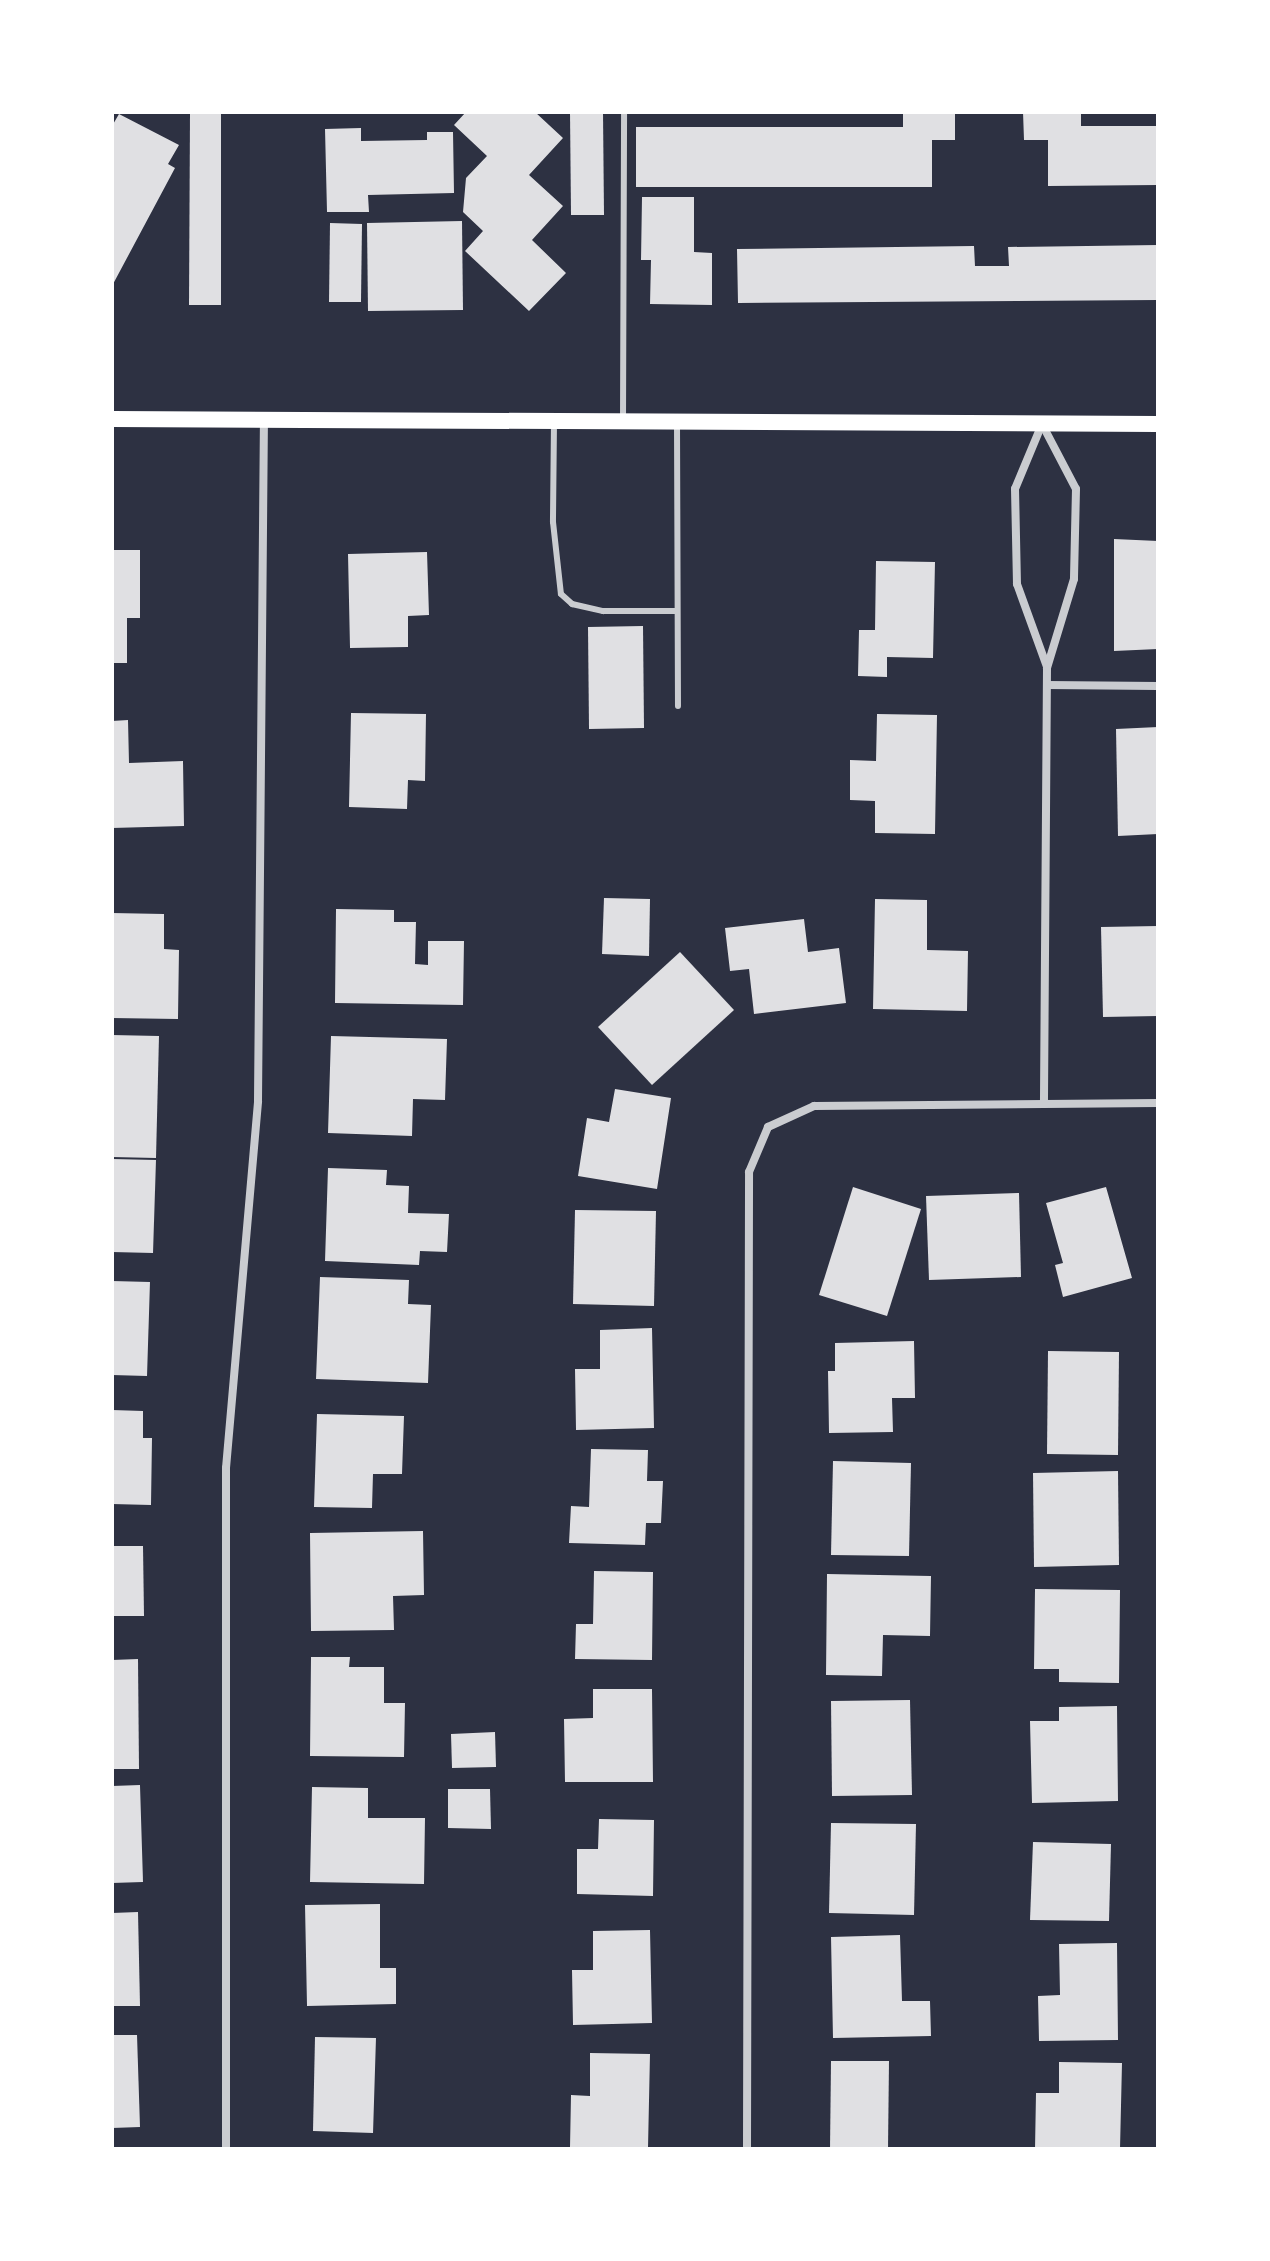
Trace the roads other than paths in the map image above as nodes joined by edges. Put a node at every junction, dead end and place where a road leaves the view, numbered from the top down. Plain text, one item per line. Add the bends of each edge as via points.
1 (624, 112) edge
2 (112, 419) edge
3 (264, 420) junction
4 (554, 422) junction
5 (623, 422) junction
6 (677, 422) junction
7 (1042, 424) junction
8 (1158, 424) edge
9 (677, 611) junction
10 (1047, 668) junction
11 (1047, 685) junction
12 (1158, 686) edge
13 (678, 706) dead end
14 (1158, 1103) edge
15 (1044, 1104) junction
16 (226, 2149) edge
17 (747, 2149) edge

1 - 5 lane
2 - 3 main road
3 - 4 main road
3 - 16 street via 258,1101 226,1468
4 - 5 main road
4 - 9 lane via 553,522 561,594 572,604 603,611
5 - 6 main road
6 - 7 main road
6 - 9 lane
7 - 8 main road
7 - 10 street via 1015,489 1016,568
7 - 10 street via 1076,489 1074,579
9 - 13 lane
10 - 11 street
11 - 12 street
11 - 15 street
14 - 15 street
15 - 17 street via 814,1106 768,1127 749,1172

